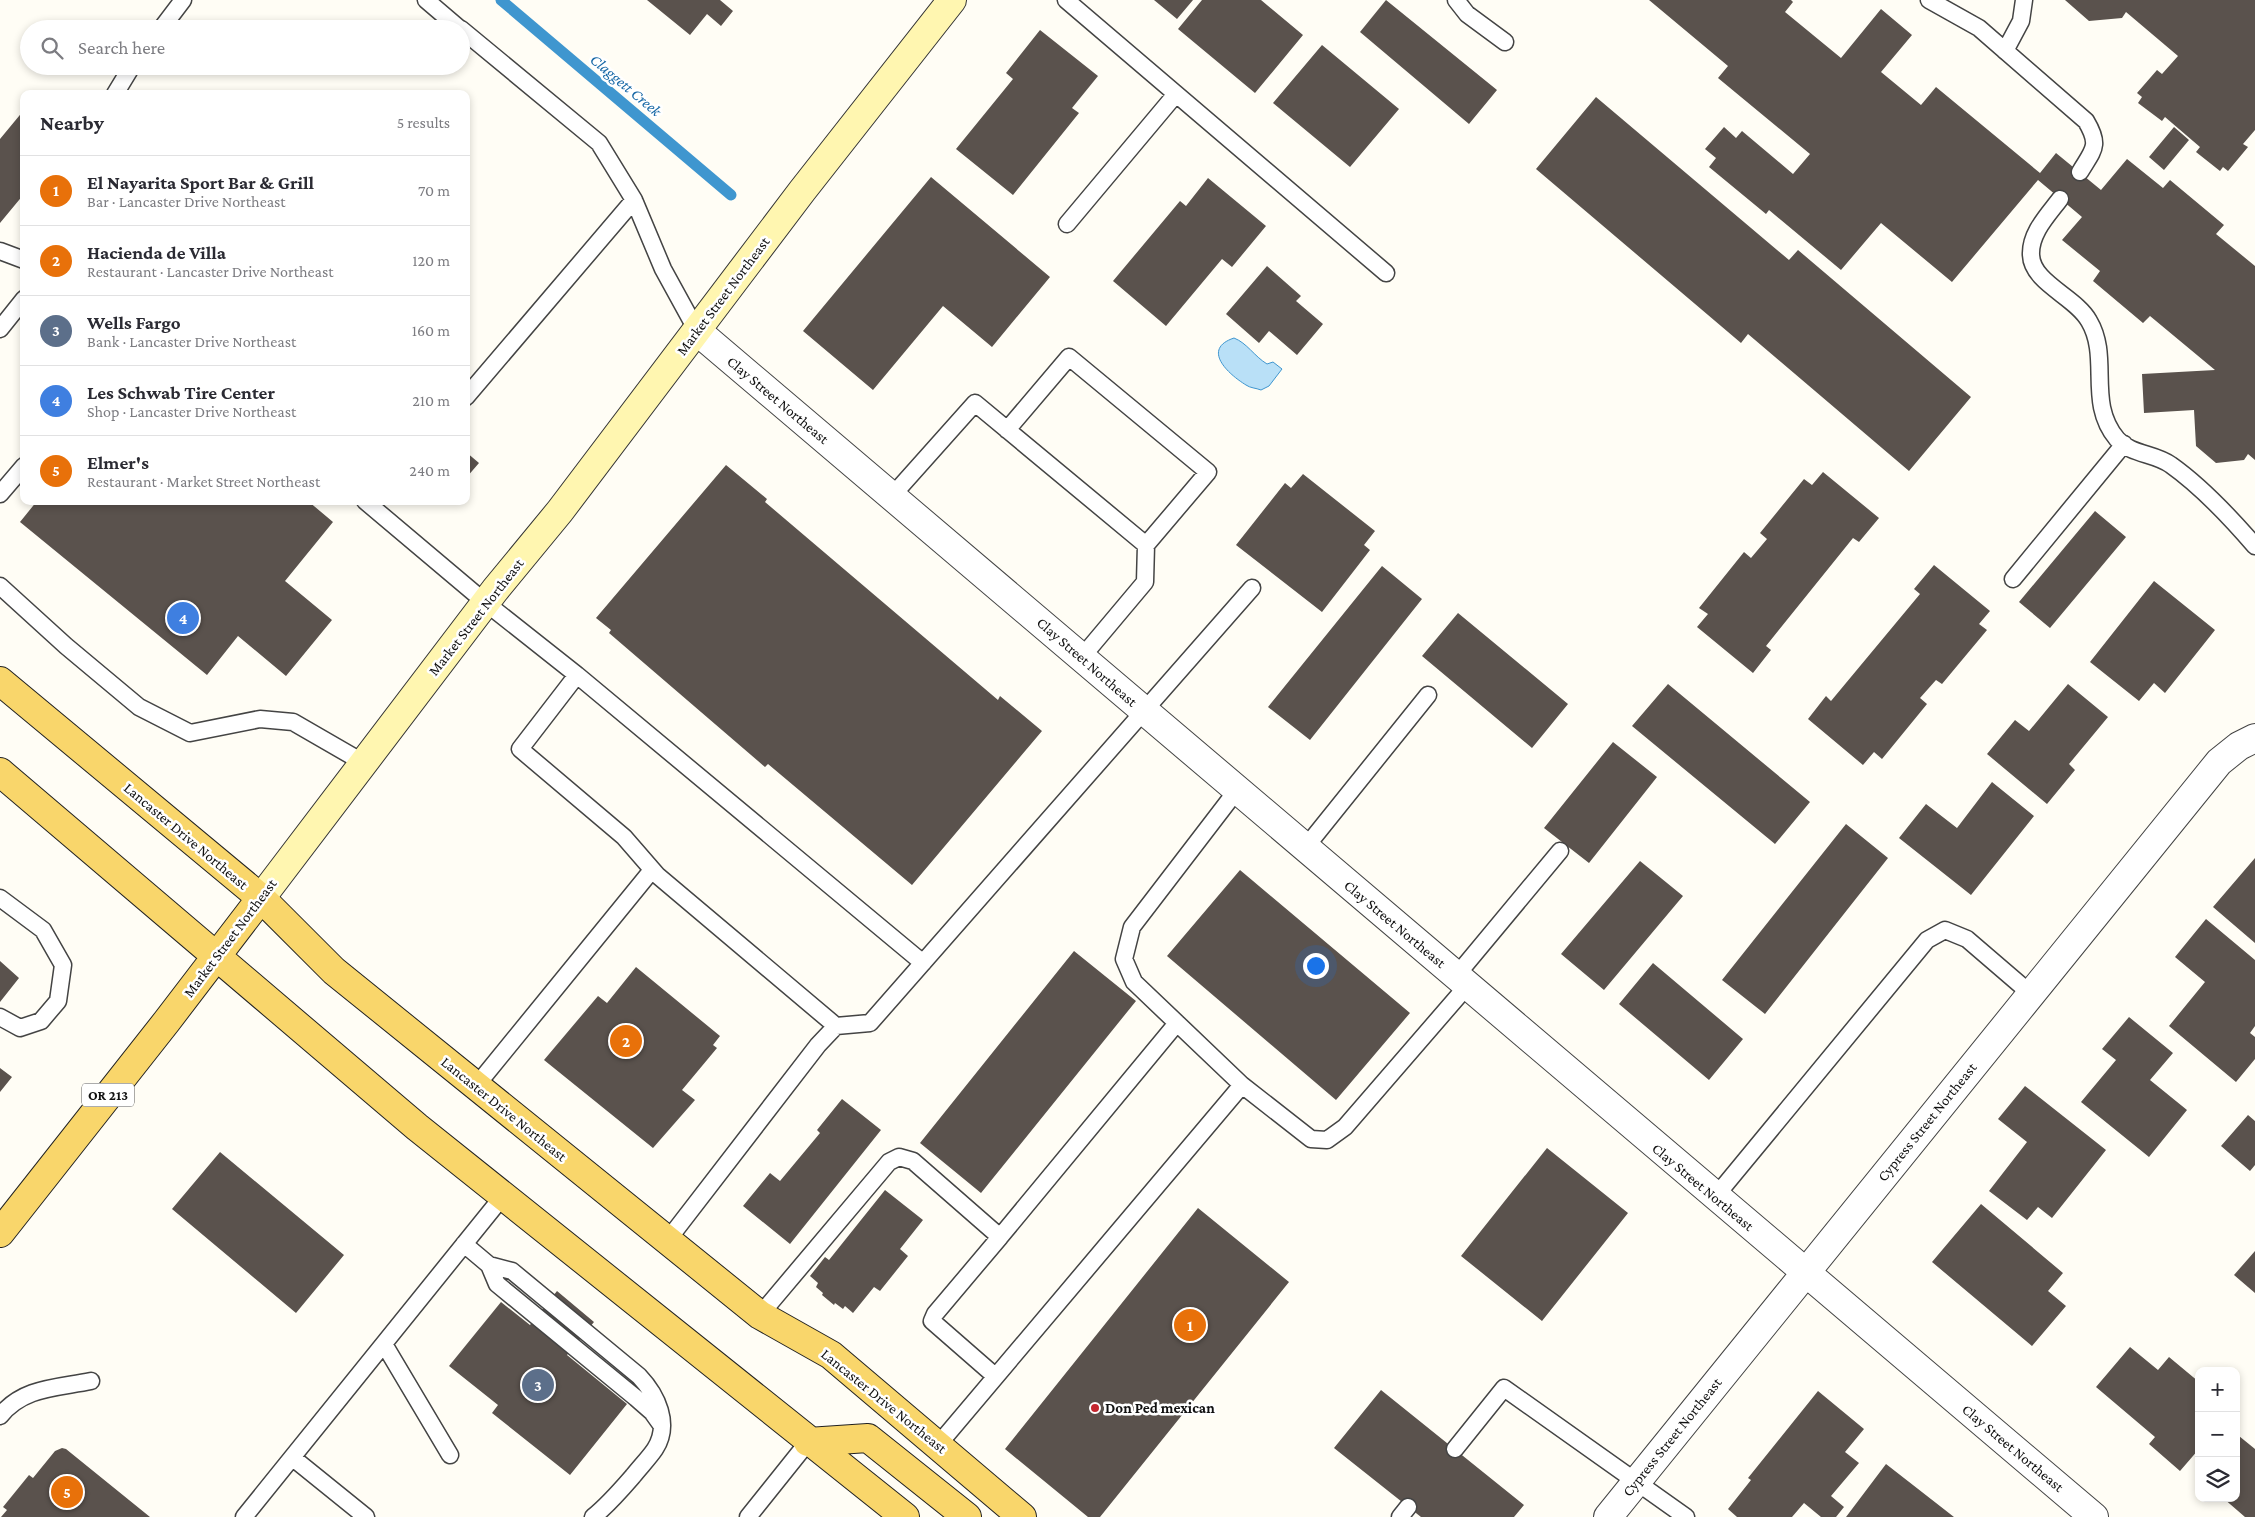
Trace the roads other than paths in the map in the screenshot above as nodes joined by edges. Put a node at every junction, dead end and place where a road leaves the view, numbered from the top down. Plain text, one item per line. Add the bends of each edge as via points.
1 (183, 0) edge
2 (426, 0) edge
3 (952, 0) edge
4 (1066, 0) edge
5 (1456, 0) edge
6 (1929, 0) edge
7 (2024, 0) edge
8 (168, 20) edge
9 (450, 20) edge
10 (470, 36) edge
11 (1505, 42) dead end
12 (2005, 51) junction
13 (127, 75) edge
14 (117, 90) edge
15 (1176, 94) junction
16 (2080, 172) dead end
17 (2060, 198) dead end
18 (634, 200) junction
19 (1067, 224) dead end
20 (0, 251) edge
21 (20, 258) edge
22 (1386, 273) dead end
23 (20, 304) edge
24 (0, 329) edge
25 (697, 331) junction
26 (470, 392) edge
27 (1007, 430) junction
28 (2124, 444) junction
29 (20, 471) edge
30 (0, 494) edge
31 (892, 496) junction
32 (370, 505) edge
33 (1146, 545) junction
34 (2255, 546) edge
35 (2013, 578) dead end
36 (0, 586) edge
37 (1252, 588) dead end
38 (486, 603) junction
39 (1082, 657) junction
40 (578, 675) junction
41 (0, 682) edge
42 (1428, 695) dead end
43 (1143, 710) junction
44 (2255, 738) edge
45 (364, 764) junction
46 (0, 772) edge
47 (1237, 790) junction
48 (1305, 848) junction
49 (1560, 851) dead end
50 (652, 870) junction
51 (0, 898) edge
52 (260, 898) junction
53 (216, 957) junction
54 (922, 963) junction
55 (1461, 981) junction
56 (2031, 994) junction
57 (0, 1017) edge
58 (1177, 1023) junction
59 (836, 1026) junction
60 (1242, 1085) junction
61 (476, 1086) junction
62 (504, 1196) junction
63 (1715, 1197) junction
64 (0, 1233) edge
65 (1000, 1237) junction
66 (667, 1241) junction
67 (464, 1244) junction
68 (1805, 1274) junction
69 (760, 1316) junction
70 (384, 1344) junction
71 (995, 1376) junction
72 (91, 1381) dead end
73 (0, 1416) edge
74 (808, 1442) junction
75 (938, 1445) junction
76 (1455, 1449) dead end
77 (450, 1455) dead end
78 (293, 1458) junction
79 (1637, 1481) junction
80 (244, 1517) edge
81 (366, 1517) edge
82 (593, 1517) edge
83 (748, 1517) edge
84 (905, 1517) edge
85 (967, 1517) edge
86 (1022, 1517) edge
87 (1608, 1517) edge
88 (1686, 1517) edge
89 (2094, 1517) edge

1 - 8 lane
2 - 9 lane
3 - 25 main road, Market Street Northeast
4 - 15 lane
5 - 11 lane via 1467,14
6 - 12 lane via 1979,28
7 - 12 lane via 2021,21
10 - 18 lane via 599,144
12 - 16 lane via 2086,122 2094,135 2094,147
13 - 14 lane
15 - 19 lane
15 - 22 lane
17 - 28 lane via 2034,235 2031,255 2037,274 2089,319 2099,344 2100,406 2106,424
18 - 25 lane via 663,269
18 - 26 lane
20 - 21 lane
23 - 24 lane
25 - 31 street, Clay Street Northeast
25 - 38 main road, Market Street Northeast
27 - 31 lane via 975,403
27 - 33 lane
27 - 33 lane via 1069,357 1077,363 1208,472
28 - 34 lane via 2136,452 2169,463 2199,488
28 - 35 lane
29 - 30 lane
31 - 39 street, Clay Street Northeast
32 - 38 lane
33 - 39 lane via 1145,582
36 - 45 lane via 139,707 190,732 260,719 293,722
37 - 43 lane
38 - 40 lane
38 - 45 main road, Market Street Northeast
39 - 43 street, Clay Street Northeast
40 - 50 lane via 520,749 624,837
40 - 54 lane
41 - 52 main road, Lancaster Drive Northeast
42 - 48 lane
43 - 47 street, Clay Street Northeast
43 - 54 lane
44 - 56 street, Cypress Street Northeast via 2219,762
45 - 52 main road, Market Street Northeast
46 - 53 main road
47 - 48 street, Clay Street Northeast
47 - 58 lane via 1132,928 1124,959 1134,982
48 - 55 street, Clay Street Northeast
49 - 55 lane
50 - 59 lane
50 - 61 lane
51 - 57 lane via 43,930 63,965 58,1001 41,1021 20,1028
52 - 53 main road, Market Street Northeast
52 - 61 main road, Lancaster Drive Northeast via 334,971
53 - 62 main road
53 - 64 main road, Market Street Northeast / OR 213
54 - 59 lane via 870,1023
55 - 60 lane via 1345,1127 1327,1140 1311,1139
55 - 63 street, Clay Street Northeast
56 - 63 lane via 1967,939 1945,930 1927,940
56 - 68 street, Cypress Street Northeast
58 - 60 lane
58 - 65 lane
59 - 66 lane
60 - 71 lane
61 - 66 main road, Lancaster Drive Northeast
62 - 67 lane
62 - 74 main road
63 - 68 street, Clay Street Northeast
65 - 69 lane via 913,1161 899,1158 889,1162
65 - 71 lane via 934,1314 932,1321
66 - 69 main road, Lancaster Drive Northeast
67 - 70 lane
67 - 82 lane via 489,1265 497,1284 636,1398 662,1426 656,1448 610,1503
68 - 79 street, Cypress Street Northeast
68 - 89 street, Clay Street Northeast
69 - 75 main road, Lancaster Drive Northeast via 831,1355
70 - 77 lane
70 - 78 lane
71 - 75 lane
72 - 73 lane via 18,1398
74 - 83 lane
74 - 84 main road
74 - 85 main road via 868,1438
75 - 86 main road, Lancaster Drive Northeast
76 - 79 lane via 1504,1388
78 - 80 lane
78 - 81 lane
79 - 87 street, Cypress Street Northeast
79 - 88 lane

